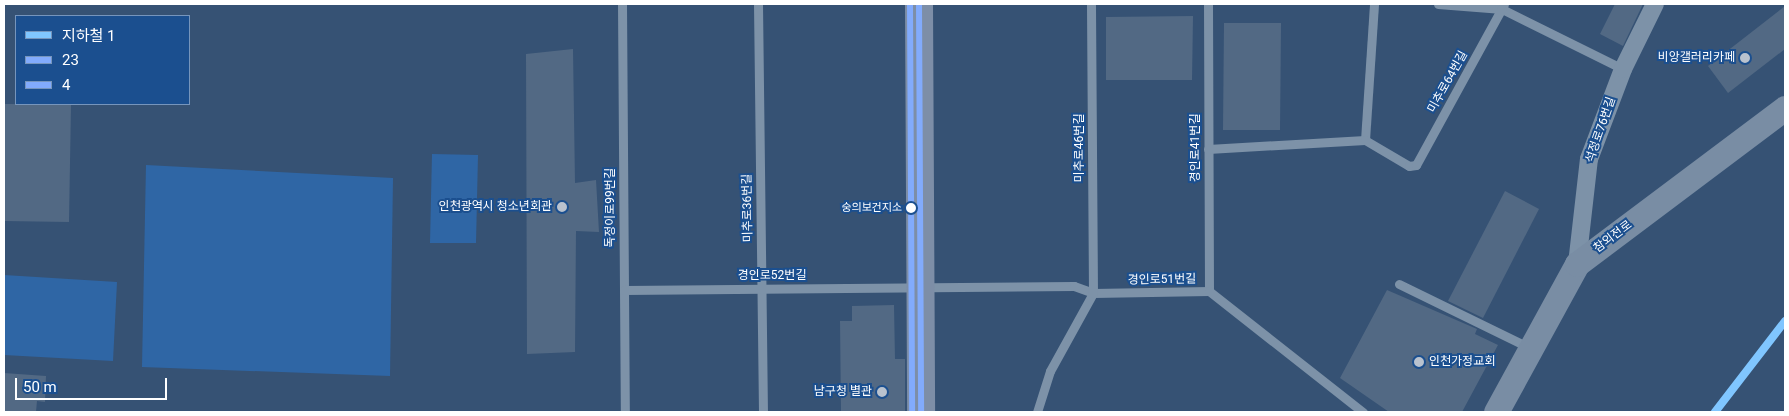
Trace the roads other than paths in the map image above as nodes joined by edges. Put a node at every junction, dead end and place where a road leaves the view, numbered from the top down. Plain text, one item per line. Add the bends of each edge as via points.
1 (622, 4) edge
2 (758, 4) edge
3 (919, 4) edge
4 (1092, 4) edge
5 (1208, 4) edge
6 (1374, 4) edge
7 (1438, 4) edge
8 (1654, 4) edge
9 (1503, 6) edge
10 (1623, 68) junction
11 (1785, 108) edge
12 (1365, 140) junction
13 (1208, 149) junction
14 (1577, 264) junction
15 (1399, 284) dead end
16 (920, 288) junction
17 (762, 289) junction
18 (624, 290) junction
19 (1209, 292) junction
20 (1094, 293) junction
21 (1528, 347) junction
22 (625, 412) edge
23 (763, 412) edge
24 (921, 412) edge
25 (1036, 412) edge
26 (1363, 412) edge
27 (1496, 412) edge

1 - 18 lane, 독정이로99번길
2 - 17 lane, 미추로36번길
3 - 16 main road
4 - 20 lane, 미추로46번길
5 - 13 lane, 경인로41번길
6 - 12 lane
7 - 9 lane
8 - 10 street, 석정로76번길
9 - 10 lane
9 - 12 lane, 미추로64번길 via 1416,165 1409,166
10 - 14 street, 석정로76번길 via 1589,159
11 - 14 main road, 참외전로
12 - 13 lane
13 - 19 lane, 경인로41번길
14 - 21 main road, 참외전로
15 - 21 lane
16 - 17 lane, 경인로52번길
16 - 20 lane, 경인로51번길 via 1074,286
16 - 24 main road
17 - 18 lane, 경인로52번길
17 - 23 lane, 미추로36번길
18 - 22 lane, 독정이로99번길
19 - 20 lane, 경인로51번길
19 - 26 lane, 경인로51번길
20 - 25 lane via 1050,372
21 - 27 main road, 참외전로

